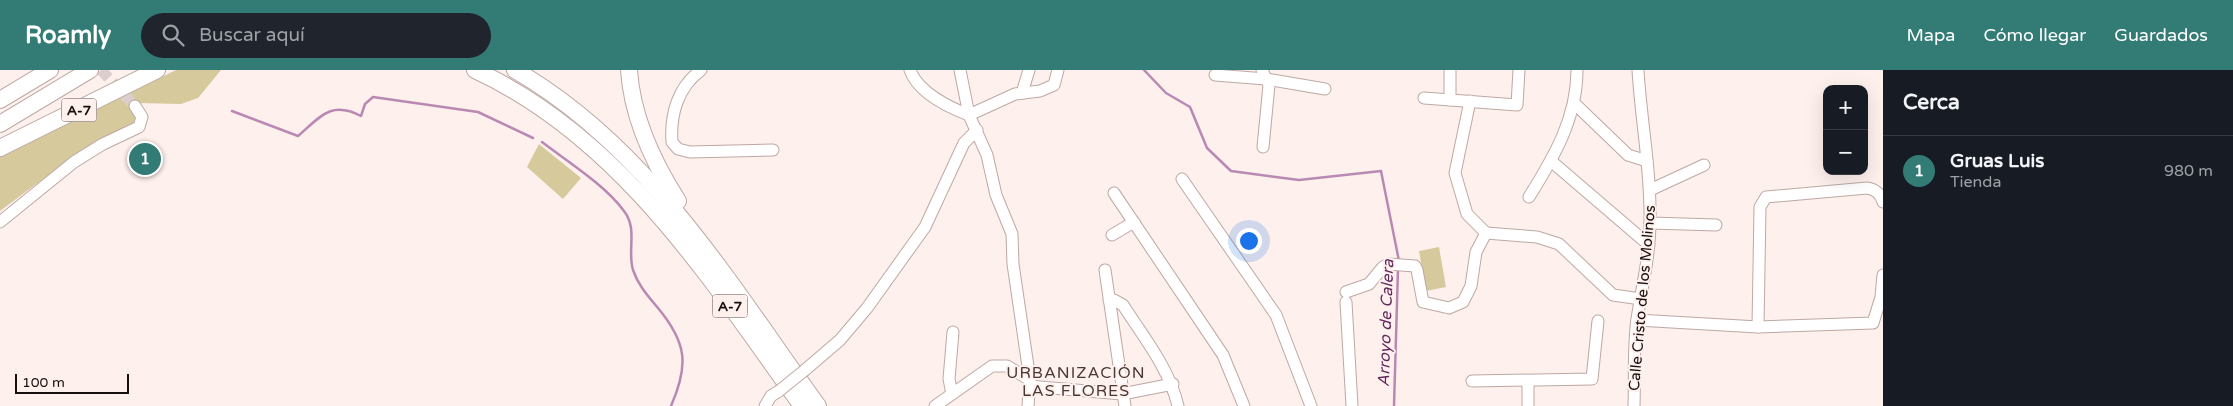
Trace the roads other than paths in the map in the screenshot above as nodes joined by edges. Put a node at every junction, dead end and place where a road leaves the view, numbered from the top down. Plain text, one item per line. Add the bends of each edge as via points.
1 (50, 70) edge
2 (90, 70) edge
3 (157, 70) edge
4 (475, 70) edge
5 (515, 70) edge
6 (629, 70) edge
7 (701, 70) edge
8 (910, 70) edge
9 (960, 70) edge
10 (1029, 70) edge
11 (1058, 70) edge
12 (1450, 70) edge
13 (1519, 70) edge
14 (1577, 70) edge
15 (1638, 70) edge
16 (1264, 74) edge
17 (1215, 75) dead end
18 (1325, 89) dead end
19 (1022, 93) junction
20 (1424, 98) dead end
21 (0, 100) edge
22 (1450, 100) junction
23 (1470, 101) junction
24 (1574, 103) junction
25 (135, 106) tunnel mouth
26 (969, 116) junction
27 (0, 124) edge
28 (977, 130) junction
29 (1263, 147) dead end
30 (0, 148) edge
31 (773, 150) dead end
32 (1551, 161) junction
33 (1647, 161) junction
34 (1704, 165) dead end
35 (1182, 179) dead end
36 (1650, 190) junction
37 (1114, 193) dead end
38 (1529, 197) dead end
39 (1883, 202) edge
40 (0, 222) edge
41 (1134, 222) junction
42 (1650, 223) junction
43 (1716, 225) dead end
44 (1486, 233) junction
45 (1112, 235) dead end
46 (700, 244) junction
47 (1649, 245) junction
48 (1105, 270) dead end
49 (1883, 275) edge
50 (1641, 299) junction
51 (1109, 300) junction
52 (1637, 320) junction
53 (1598, 321) dead end
54 (1758, 327) junction
55 (953, 332) dead end
56 (1472, 381) dead end
57 (1528, 382) junction
58 (1030, 383) junction
59 (1173, 384) junction
60 (952, 394) junction
61 (1122, 394) junction
62 (765, 406) edge
63 (802, 406) edge
64 (818, 406) edge
65 (935, 406) edge
66 (1028, 406) edge
67 (1125, 406) edge
68 (1178, 406) edge
69 (1244, 406) edge
70 (1311, 406) edge
71 (1352, 406) edge
72 (1528, 406) edge
73 (1634, 406) edge

1 - 21 highway
2 - 27 highway
3 - 30 highway, A-7
4 - 63 highway, A-7 via 521,95 620,172 654,209 723,296
5 - 46 highway, A-7 via 603,133 641,171
6 - 46 highway via 648,146
7 - 31 street via 682,90 674,108 672,142 678,149 690,152
8 - 26 street via 913,77 943,105
9 - 26 street
10 - 19 street
11 - 19 street via 1054,85
12 - 22 street
13 - 23 street via 1517,105
14 - 24 street
15 - 33 street, Calle Cristo de los Molinos
16 - 17 street
16 - 18 street
16 - 29 street via 1269,85
19 - 26 street
20 - 22 street
22 - 23 street
23 - 44 street via 1455,173 1467,214
24 - 32 street
24 - 33 street via 1628,155
25 - 40 street via 142,117 139,127 74,162
26 - 28 street
28 - 58 street via 987,155 996,195 1012,234 1013,264
28 - 62 street, bridge via 964,143 925,227 867,308 840,340 771,396
32 - 38 street
32 - 47 street
33 - 36 street, Calle Cristo de los Molinos
34 - 36 street
35 - 70 street via 1276,315
36 - 42 street, Calle Cristo de los Molinos
37 - 41 street
39 - 54 street via 1881,195 1872,188 1766,197 1760,207
41 - 45 street
41 - 69 street via 1223,355
42 - 43 street
42 - 47 street, Calle Cristo de los Molinos
44 - 50 street via 1536,237 1559,244 1613,295
44 - 71 street via 1476,252 1468,295 1457,306 1449,308 1423,302 1417,270 1410,265 1388,264 1369,284 1346,297
46 - 64 highway, A-7
47 - 50 street, Calle Cristo de los Molinos
48 - 51 street
49 - 54 street via 1881,297 1873,323
50 - 52 street, Calle Cristo de los Molinos
51 - 59 street via 1123,305
51 - 61 street
52 - 54 street
52 - 73 street, Calle Cristo de los Molinos
53 - 57 street via 1592,379
55 - 60 street via 948,379
56 - 57 street
57 - 72 street
58 - 60 street via 1007,366 998,365
58 - 61 street
58 - 66 street
59 - 61 street
59 - 68 street
60 - 65 street
61 - 67 street

